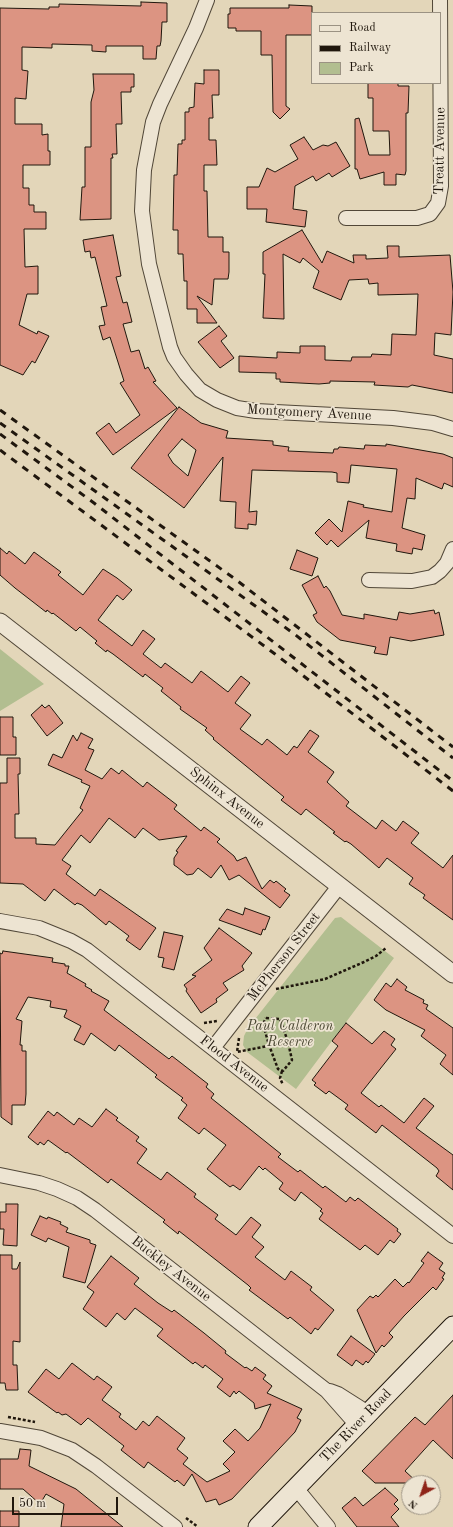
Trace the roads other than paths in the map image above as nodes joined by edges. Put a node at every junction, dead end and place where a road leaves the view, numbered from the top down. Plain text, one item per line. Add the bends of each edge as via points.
1 (207, 0) edge
2 (440, 0) edge
3 (440, 12) edge
4 (440, 84) edge
5 (346, 218) dead end
6 (453, 428) edge
7 (453, 549) edge
8 (369, 580) dead end
9 (0, 622) edge
10 (340, 885) junction
11 (0, 921) edge
12 (453, 974) edge
13 (213, 1048) junction
14 (0, 1175) edge
15 (453, 1236) edge
16 (453, 1326) edge
17 (362, 1419) junction
18 (0, 1431) edge
19 (296, 1488) junction
20 (175, 1527) edge
21 (258, 1527) edge
22 (328, 1527) edge

1 - 6 street, Montgomery Avenue via 153,122 144,170 142,211 147,251 174,357 200,390 237,408 393,418
2 - 3 street, Treatt Avenue
4 - 5 street, Treatt Avenue via 441,186 438,203 430,214 417,218
7 - 8 street via 447,563 432,577 412,581
9 - 10 street, Sphinx Avenue
10 - 12 street, Sphinx Avenue
10 - 13 street, McPherson Street
11 - 13 street, Flood Avenue via 39,928 87,950
13 - 15 street, Flood Avenue
14 - 17 street, Buckley Avenue via 39,1183 76,1198 95,1210
16 - 17 main road, The River Road
17 - 19 main road, The River Road
18 - 20 street via 41,1438 72,1450
19 - 21 main road, The River Road
19 - 22 street

